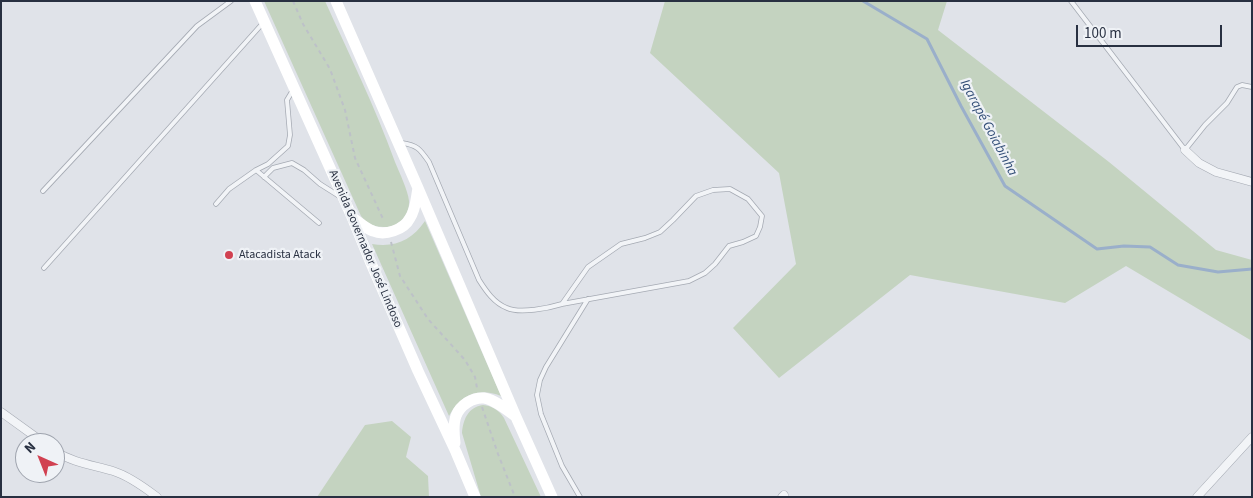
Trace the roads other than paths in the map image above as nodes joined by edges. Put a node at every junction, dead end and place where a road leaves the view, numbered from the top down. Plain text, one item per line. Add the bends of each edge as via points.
1 (231, 1) edge
2 (255, 1) edge
3 (336, 1) edge
4 (1071, 1) edge
5 (264, 21) junction
6 (1252, 87) edge
7 (294, 88) junction
8 (398, 142) junction
9 (1185, 150) junction
10 (256, 170) junction
11 (264, 177) junction
12 (1252, 182) edge
13 (418, 188) junction
14 (43, 191) dead end
15 (344, 199) junction
16 (216, 204) dead end
17 (352, 217) junction
18 (319, 223) dead end
19 (44, 268) dead end
20 (588, 299) junction
21 (562, 304) junction
22 (1, 412) edge
23 (516, 417) junction
24 (30, 433) edge
25 (1252, 437) edge
26 (456, 452) junction
27 (65, 457) edge
28 (157, 497) edge
29 (475, 497) edge
30 (552, 497) edge
31 (580, 497) edge
32 (1197, 497) edge

1 - 14 lane via 198,26
2 - 5 main road, Avenida Governador José Lindoso
3 - 8 main road
4 - 9 lane
5 - 7 main road, Avenida Governador José Lindoso
5 - 19 lane
6 - 9 lane via 1237,87
7 - 10 lane via 287,100 288,146
7 - 15 main road, Avenida Governador José Lindoso
8 - 13 main road
8 - 21 lane via 422,151 487,293 508,309 530,310
9 - 12 street via 1216,172
10 - 11 lane
10 - 16 lane via 229,189
11 - 15 lane via 273,168 292,163
11 - 18 lane
13 - 17 main road via 410,219 399,229 374,232
13 - 23 main road
15 - 17 main road, Avenida Governador José Lindoso
17 - 26 main road, Avenida Governador José Lindoso
20 - 21 lane
20 - 21 lane via 689,281 705,273 729,246 756,236 762,216 748,199 730,190 713,190 696,196 660,232 621,244 588,267
20 - 31 lane via 546,367 537,395 541,414 562,466
22 - 24 street
23 - 26 main road via 495,402 484,398 472,399 456,415
23 - 30 main road
25 - 32 street
26 - 29 main road, Avenida Governador José Lindoso
27 - 28 street via 74,462 116,472

